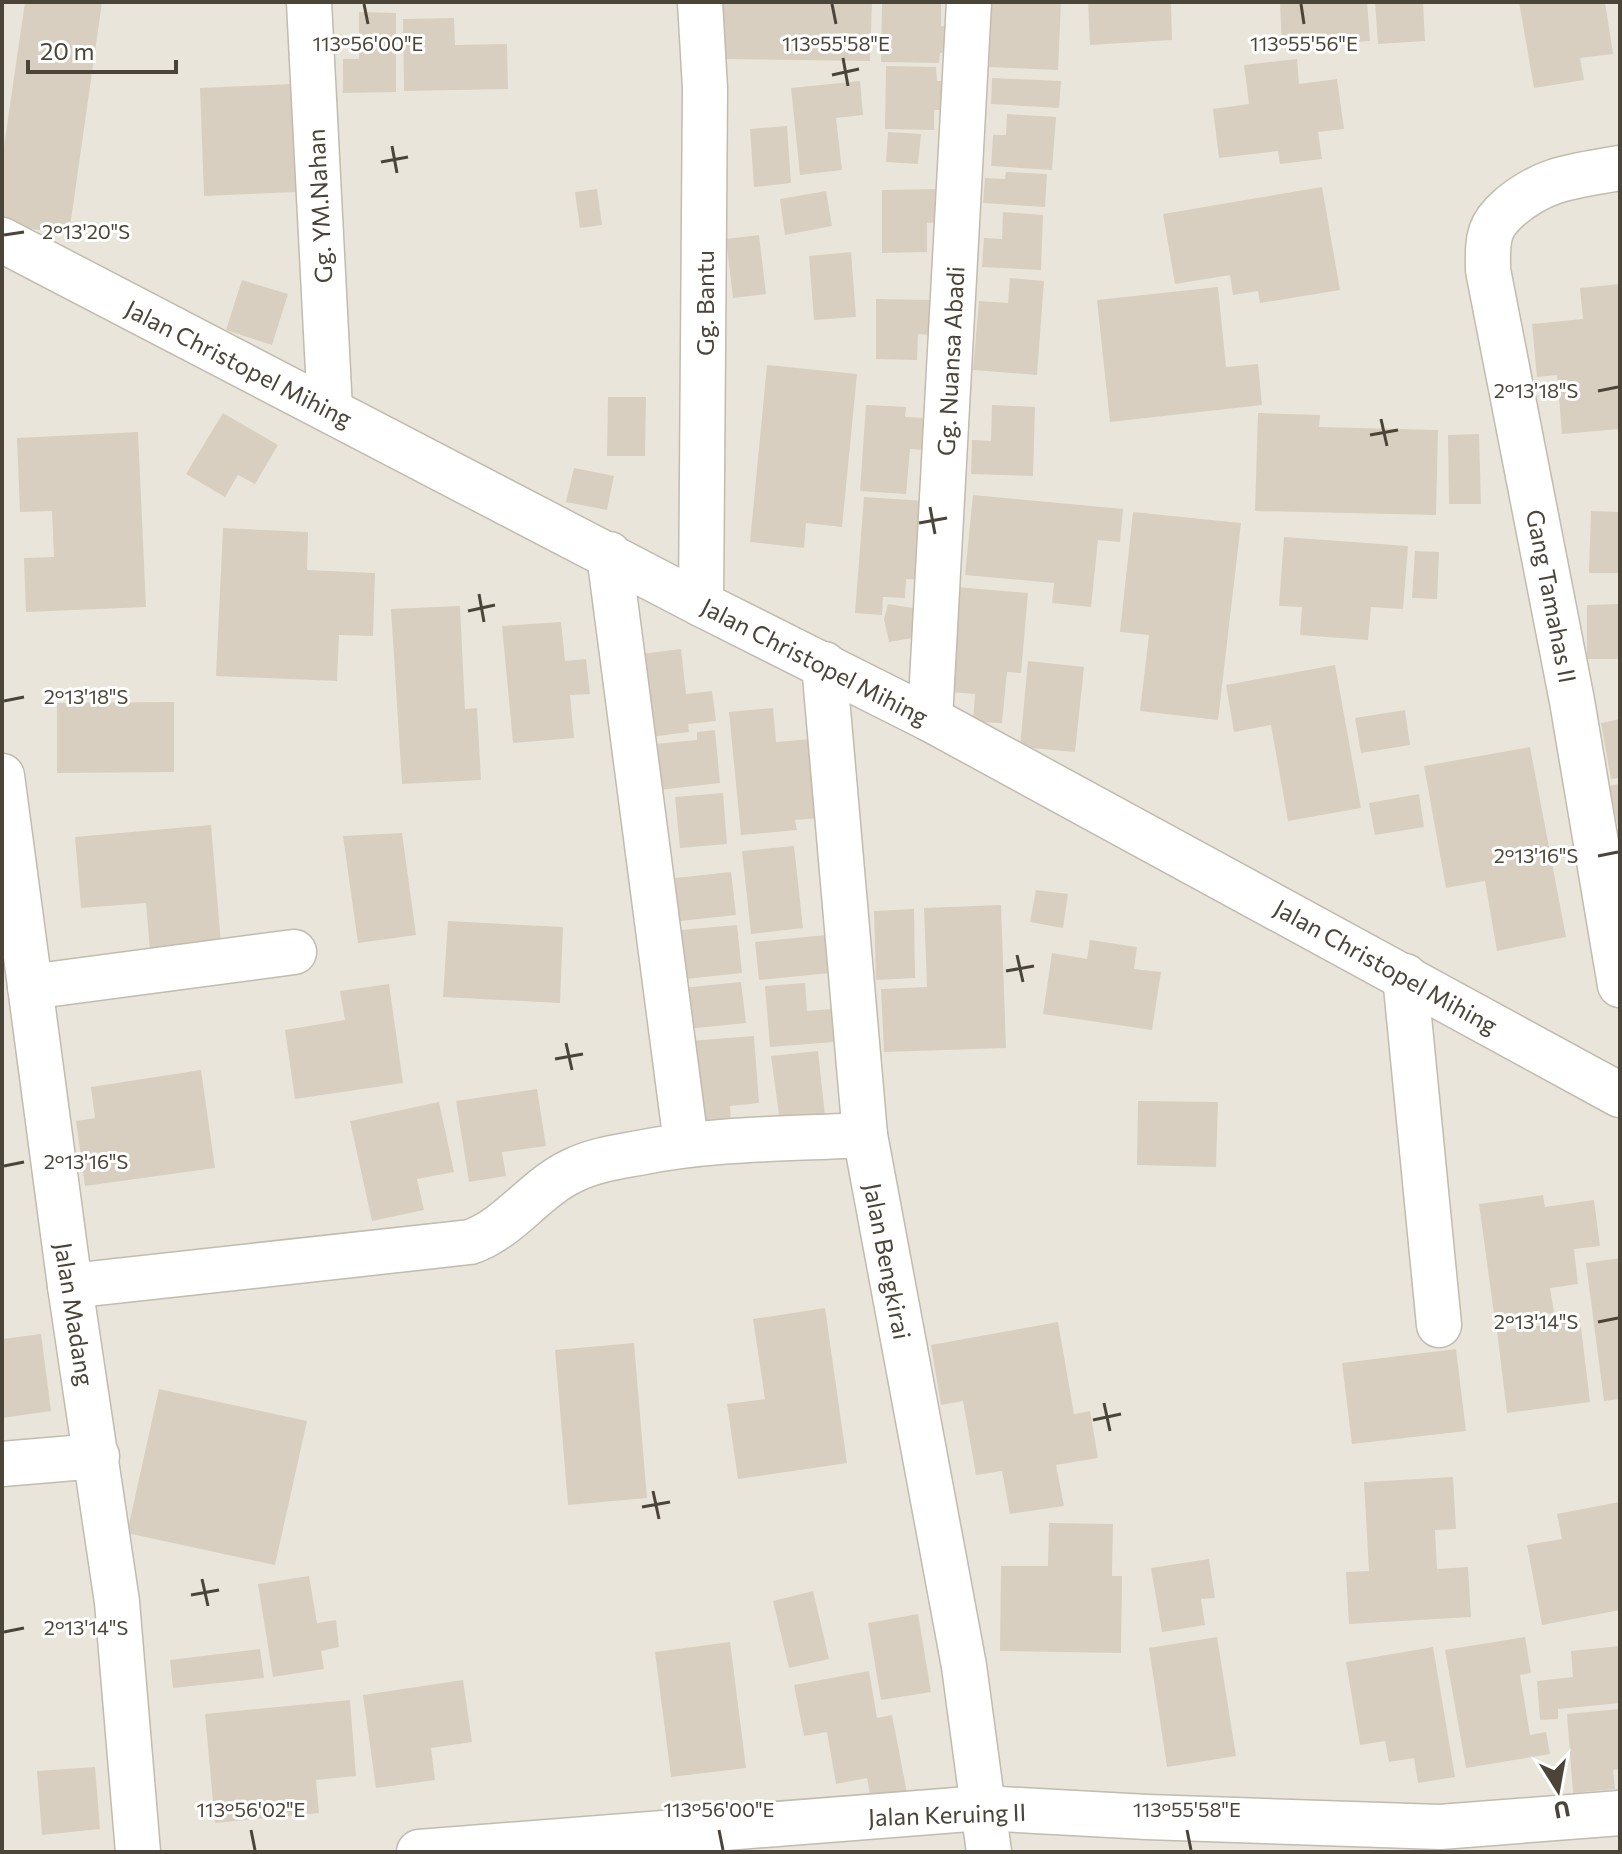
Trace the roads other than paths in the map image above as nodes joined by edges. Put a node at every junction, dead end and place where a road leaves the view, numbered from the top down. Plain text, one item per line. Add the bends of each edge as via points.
1 (309, 2) edge
2 (700, 2) edge
3 (969, 2) edge
4 (1620, 168) edge
5 (2, 240) edge
6 (330, 410) junction
7 (609, 554) junction
8 (701, 604) junction
9 (824, 664) junction
10 (930, 719) junction
11 (2, 776) edge
12 (294, 952) dead end
13 (1405, 976) junction
14 (1620, 985) edge
15 (30, 987) junction
16 (19, 1043) edge
17 (1620, 1095) edge
18 (865, 1135) junction
19 (686, 1143) junction
20 (70, 1286) junction
21 (1439, 1325) dead end
22 (97, 1456) junction
23 (2, 1464) edge
24 (982, 1808) junction
25 (1620, 1813) edge
26 (138, 1852) edge
27 (419, 1852) edge
28 (989, 1852) edge

1 - 6 street, Gg. YM.Nahan
2 - 8 street, Gg. Bantu via 705,88
3 - 10 street, Gg. Nuansa Abadi
4 - 14 street, Gang Tamahas II via 1529,191 1504,212 1491,230 1487,249
5 - 6 street, Jalan Christopel Mihing
6 - 7 street, Jalan Christopel Mihing
7 - 8 street, Jalan Christopel Mihing
7 - 19 street
8 - 9 street, Jalan Christopel Mihing
9 - 10 street, Jalan Christopel Mihing
9 - 18 street, Jalan Bengkirai
10 - 13 street, Jalan Christopel Mihing
11 - 15 street, Jalan Madang
12 - 15 street
13 - 17 street, Jalan Christopel Mihing
13 - 21 street
15 - 16 street, Jalan Madang
16 - 20 street, Jalan Madang
18 - 19 street
18 - 24 street, Jalan Bengkirai via 964,1666
19 - 20 street via 571,1171 500,1228 470,1242
20 - 22 street, Jalan Madang
22 - 23 street
22 - 26 street, Jalan Madang via 117,1602
24 - 25 street, Jalan Keruing II via 1440,1827
24 - 27 street, Jalan Keruing II
24 - 28 street, Jalan Bengkirai

